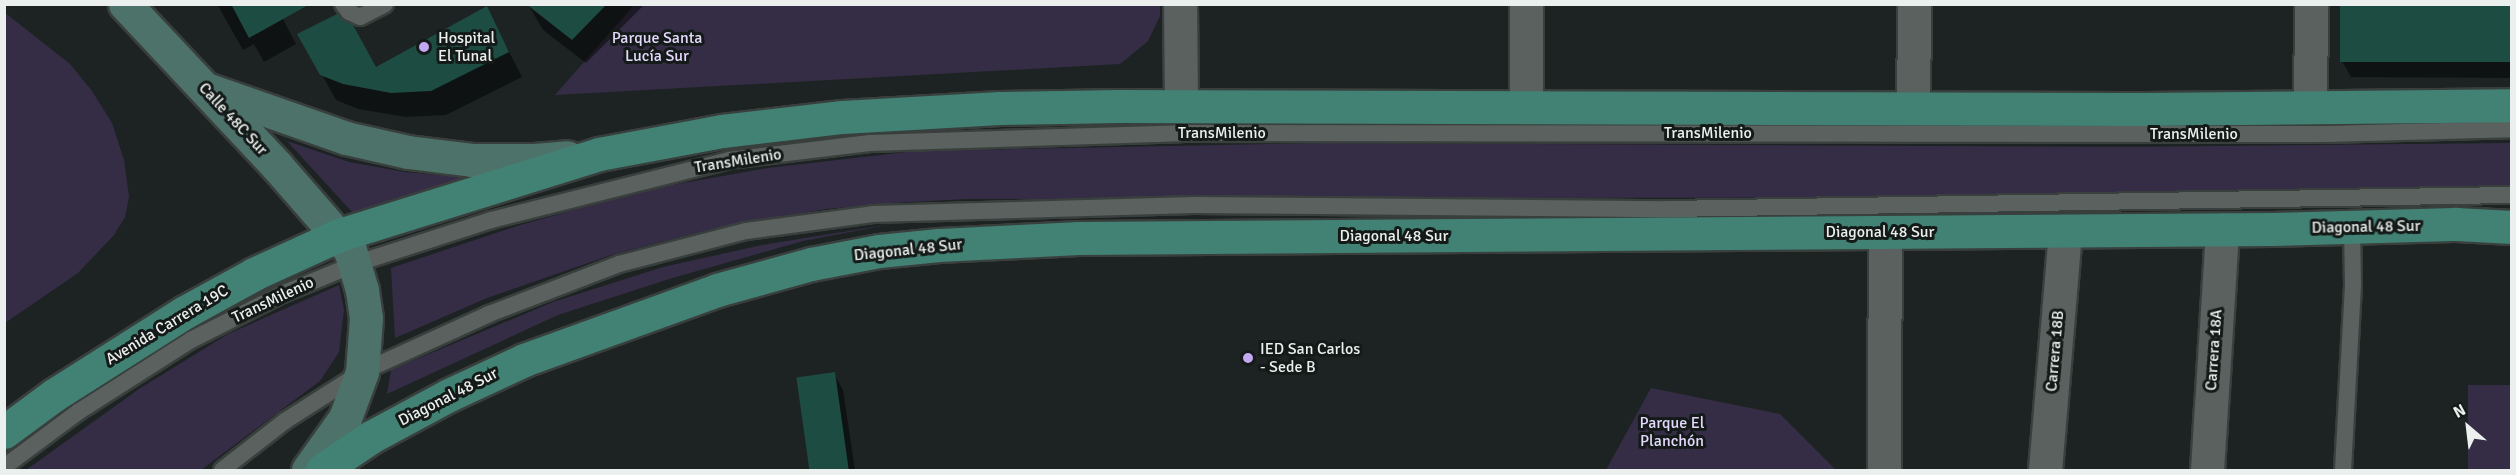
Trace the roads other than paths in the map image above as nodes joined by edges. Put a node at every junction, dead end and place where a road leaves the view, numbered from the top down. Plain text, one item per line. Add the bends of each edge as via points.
1 (125, 4) edge
2 (343, 4) edge
3 (385, 4) edge
4 (1180, 4) edge
5 (1526, 4) edge
6 (1914, 4) edge
7 (2311, 4) edge
8 (203, 88) junction
9 (2310, 105) junction
10 (2511, 105) edge
11 (1181, 106) junction
12 (1526, 107) junction
13 (1913, 108) junction
14 (2511, 129) edge
15 (599, 154) junction
16 (2511, 195) edge
17 (2352, 227) junction
18 (2511, 227) edge
19 (2222, 229) junction
20 (2065, 231) junction
21 (1884, 232) junction
22 (339, 236) junction
23 (355, 264) junction
24 (362, 372) junction
25 (4, 432) edge
26 (4, 467) edge
27 (2343, 470) edge
28 (222, 471) edge
29 (308, 471) edge
30 (322, 471) edge
31 (1884, 471) edge
32 (2045, 471) edge
33 (2207, 471) edge

1 - 8 street, Calle 48C Sur
2 - 3 lane via 360,17
4 - 11 street
5 - 12 street
6 - 13 street
7 - 9 street
8 - 15 street via 346,138 408,152 472,160
8 - 22 street, Calle 48C Sur
9 - 10 main road
9 - 13 main road
11 - 12 main road
11 - 15 main road via 1000,108 842,117 722,131
12 - 13 main road
14 - 23 lane, TransMilenio via 2326,134 1181,133 870,143 729,160 646,179 490,220
15 - 22 main road
16 - 24 lane via 1667,209 1194,205 873,214 746,231 619,264 489,314
17 - 18 main road, Diagonal 48 Sur
17 - 19 main road, Diagonal 48 Sur
17 - 27 lane via 2353,284
19 - 20 main road, Diagonal 48 Sur
19 - 33 street, Carrera 18A
20 - 21 main road, Diagonal 48 Sur
20 - 32 street, Carrera 18B
21 - 30 main road, Diagonal 48 Sur via 1080,238 879,251 811,264 717,290 524,360 371,437
21 - 31 street
22 - 23 street, Calle 48C Sur
22 - 25 main road, Avenida Carrera 19C via 254,274 185,312 54,395
23 - 24 street, Calle 48C Sur via 366,318
23 - 26 lane, TransMilenio via 282,294 191,340 78,412
24 - 28 lane via 285,421
24 - 29 street, Calle 48C Sur via 345,418

